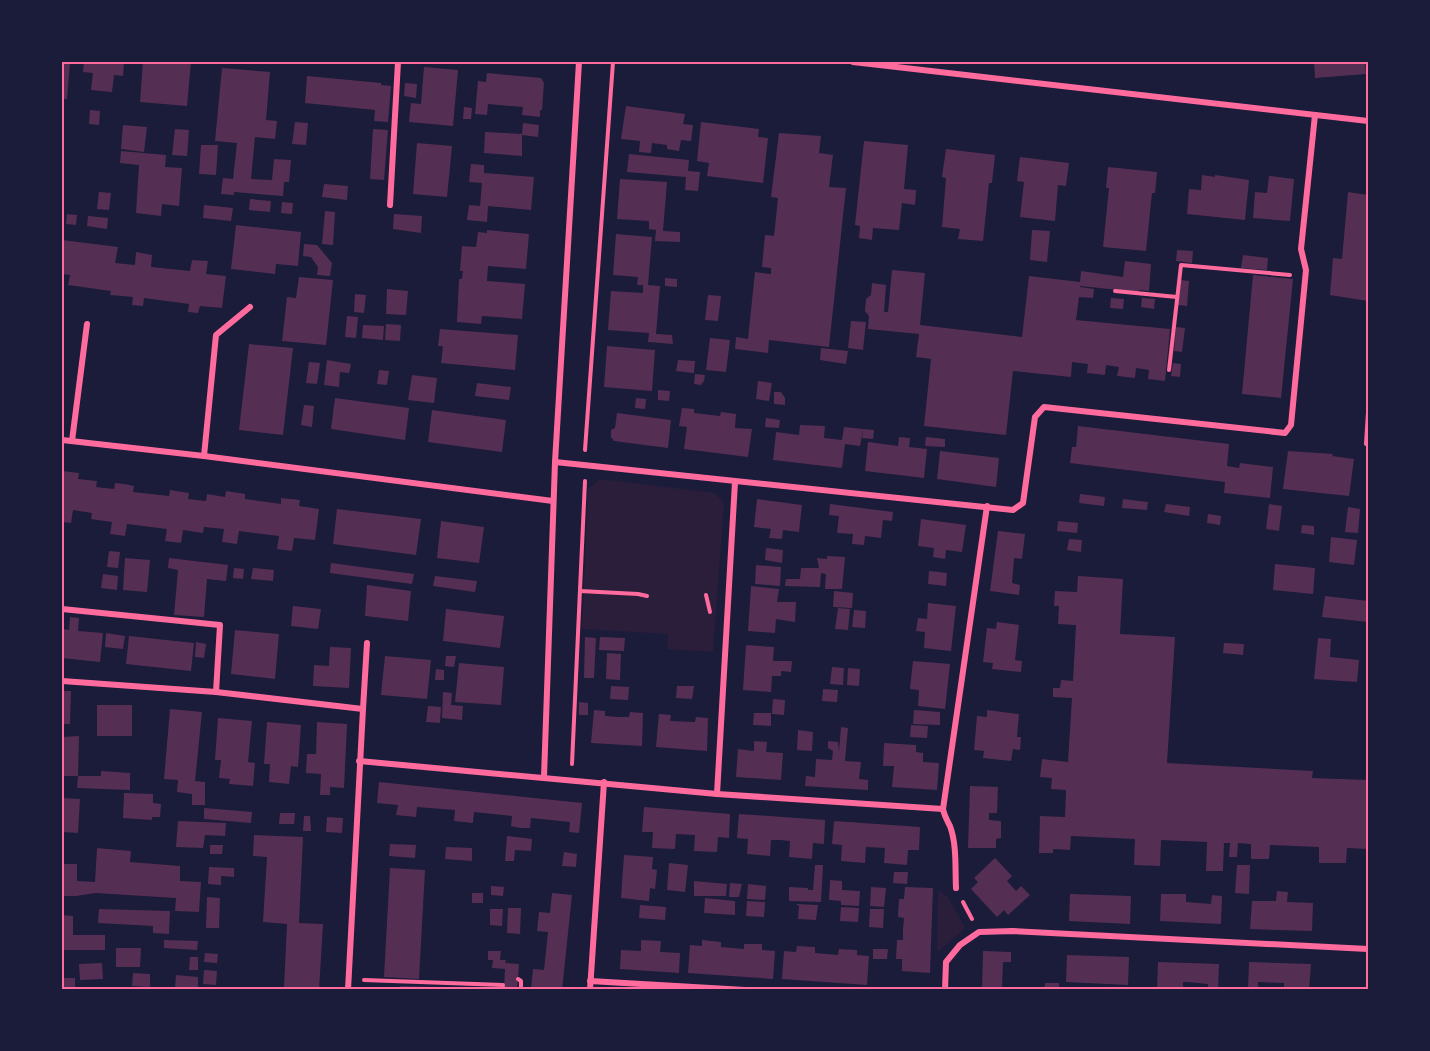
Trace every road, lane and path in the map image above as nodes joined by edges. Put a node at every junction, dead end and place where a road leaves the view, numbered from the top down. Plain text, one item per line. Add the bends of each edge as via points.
1 (398, 62) edge
2 (579, 62) edge
3 (613, 62) edge
4 (853, 62) edge
5 (1315, 115) junction
6 (1368, 121) edge
7 (390, 205) dead end
8 (1305, 276) junction
9 (1115, 291) dead end
10 (1177, 297) junction
11 (250, 307) dead end
12 (87, 324) dead end
13 (1169, 370) dead end
14 (1368, 412) edge
15 (62, 440) edge
16 (72, 441) junction
17 (1366, 444) dead end
18 (204, 456) junction
19 (555, 462) junction
20 (586, 465) junction
21 (735, 482) junction
22 (554, 501) junction
23 (987, 506) junction
24 (580, 591) junction
25 (647, 596) dead end
26 (62, 609) edge
27 (367, 643) dead end
28 (62, 681) edge
29 (216, 692) junction
30 (363, 709) junction
31 (359, 761) junction
32 (544, 777) junction
33 (571, 779) junction
34 (604, 782) junction
35 (717, 794) junction
36 (943, 808) junction
37 (956, 888) joint
38 (979, 932) junction
39 (1368, 949) edge
40 (518, 979) dead end
41 (348, 980) junction
42 (590, 981) junction
43 (348, 990) edge
44 (502, 990) edge
45 (521, 990) edge
46 (590, 990) edge
47 (745, 990) edge
48 (945, 990) edge

1 - 7 street
2 - 19 street
3 - 20 path
4 - 5 street
5 - 6 street
5 - 8 street via 1301,249
8 - 10 path via 1180,265
8 - 23 street via 1291,425 1285,433 1044,407 1035,417 1023,503 1013,510
9 - 10 path
10 - 13 path
11 - 18 street via 216,335
12 - 16 street
14 - 17 path
15 - 16 street
16 - 18 street
18 - 22 street
19 - 20 street
19 - 22 street
20 - 21 street
20 - 24 path
21 - 23 street
21 - 35 street
22 - 32 street
23 - 36 street
24 - 25 path
24 - 33 path
26 - 29 street via 220,625
27 - 30 street
28 - 29 street
29 - 30 street
30 - 31 street
31 - 32 street
31 - 41 street
32 - 33 street
33 - 34 street
34 - 35 street
34 - 42 street
35 - 36 street
36 - 37 street via 954,847
37 - 38 path
38 - 39 street
38 - 48 street via 960,945 946,962
40 - 45 path
41 - 43 street
41 - 44 path via 503,985
42 - 46 street
42 - 47 street

